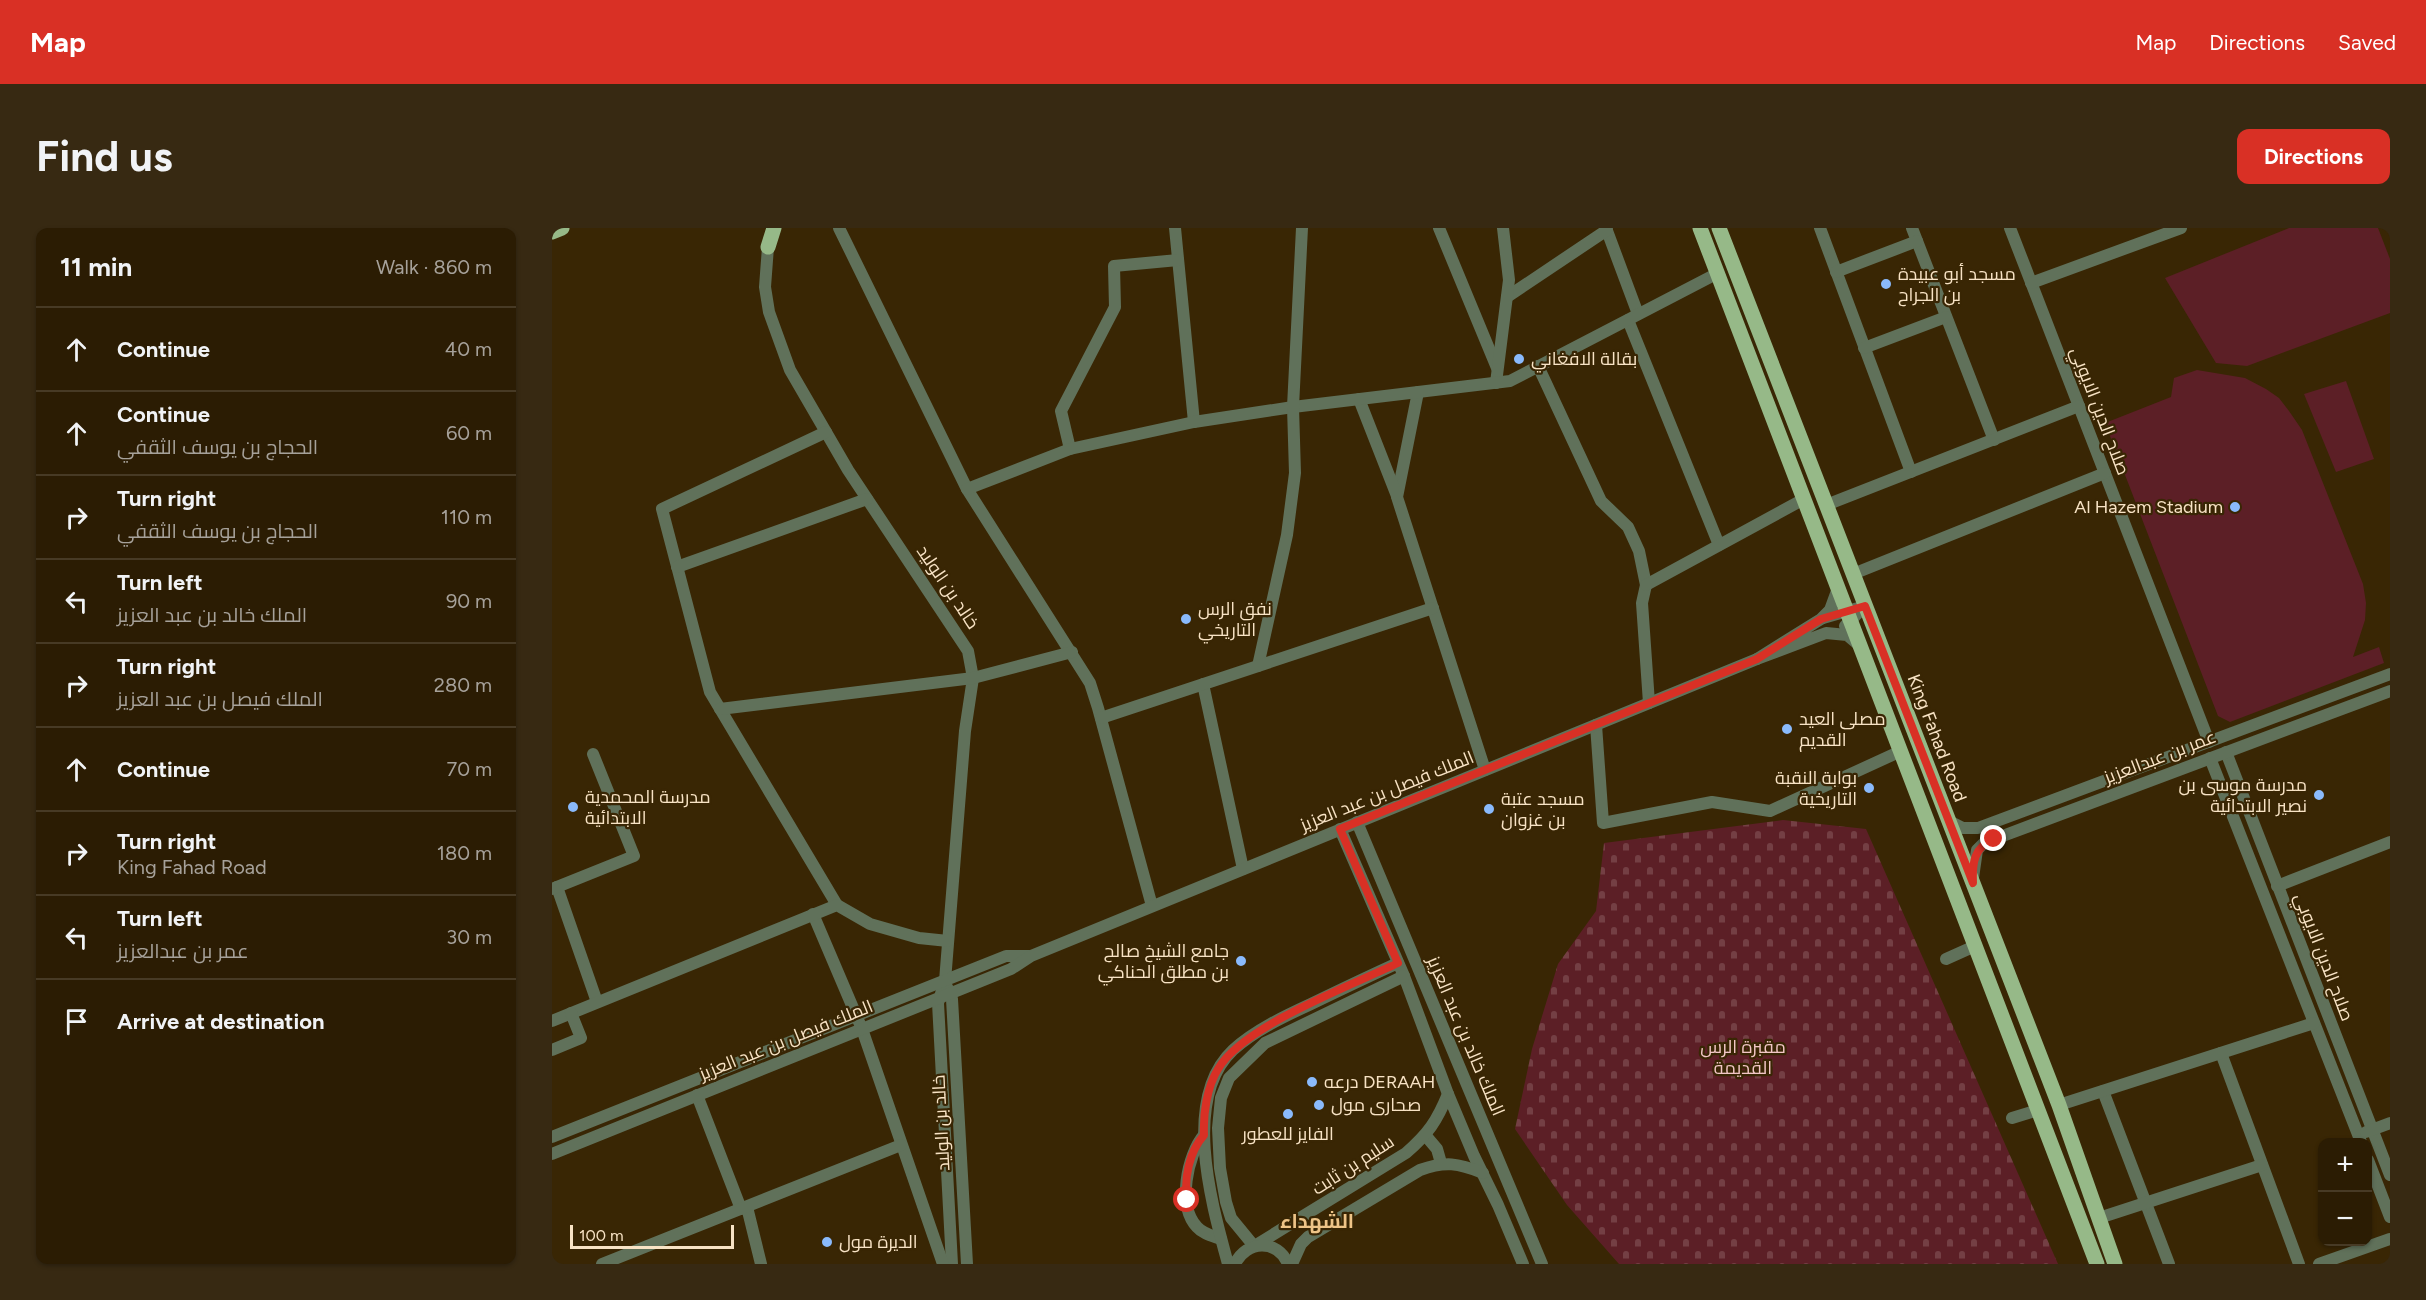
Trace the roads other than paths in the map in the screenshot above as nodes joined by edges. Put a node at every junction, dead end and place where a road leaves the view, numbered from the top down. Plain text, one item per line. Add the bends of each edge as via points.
1 (562, 228) edge
2 (767, 228) edge
3 (774, 228) edge
4 (839, 228) edge
5 (1174, 228) edge
6 (1302, 228) edge
7 (1439, 228) edge
8 (1503, 228) edge
9 (1700, 228) edge
10 (1719, 228) edge
11 (1820, 228) edge
12 (1912, 228) edge
13 (2010, 228) edge
14 (2181, 228) edge
15 (1607, 229) edge
16 (552, 232) edge
17 (1917, 241) junction
18 (768, 247) junction
19 (1178, 260) junction
20 (1836, 272) junction
21 (1718, 273) junction
22 (2031, 283) junction
23 (1507, 297) junction
24 (1946, 316) junction
25 (1633, 317) junction
26 (1864, 348) junction
27 (1538, 366) junction
28 (1497, 376) junction
29 (1418, 392) junction
30 (1359, 399) junction
31 (2079, 406) junction
32 (1293, 407) junction
33 (1194, 422) junction
34 (826, 432) junction
35 (1994, 440) junction
36 (1070, 449) junction
37 (1911, 472) junction
38 (2105, 473) junction
39 (967, 489) junction
40 (1398, 497) junction
41 (867, 499) junction
42 (1804, 499) junction
43 (1826, 505) junction
44 (1719, 545) junction
45 (677, 567) junction
46 (1853, 574) junction
47 (1646, 585) junction
48 (1838, 588) junction
49 (1865, 606) junction
50 (1433, 608) junction
51 (1849, 615) junction
52 (1821, 619) junction
53 (1838, 633) junction
54 (1860, 646) junction
55 (1072, 652) junction
56 (1757, 659) junction
57 (1258, 666) junction
58 (2390, 674) edge
59 (973, 678) junction
60 (1203, 684) junction
61 (2390, 692) edge
62 (1649, 703) junction
63 (720, 709) junction
64 (1101, 718) junction
65 (1596, 725) junction
66 (2209, 742) junction
67 (1901, 751) junction
68 (2226, 752) junction
69 (593, 754) dead end
70 (2210, 758) junction
71 (1485, 770) junction
72 (1948, 821) junction
73 (1357, 822) junction
74 (1340, 829) junction
75 (2390, 842) edge
76 (1243, 869) junction
77 (1973, 883) junction
78 (2277, 886) junction
79 (555, 888) edge
80 (837, 904) junction
81 (1152, 906) junction
82 (813, 914) junction
83 (948, 941) junction
84 (1975, 946) junction
85 (1031, 956) junction
86 (1946, 959) dead end
87 (1398, 963) junction
88 (1404, 976) junction
89 (945, 981) junction
90 (945, 995) junction
91 (597, 1002) junction
92 (571, 1013) junction
93 (856, 1016) junction
94 (552, 1021) edge
95 (2314, 1023) junction
96 (862, 1029) junction
97 (552, 1050) edge
98 (2221, 1053) junction
99 (2103, 1090) junction
100 (1448, 1094) junction
101 (697, 1095) junction
102 (2059, 1105) junction
103 (2038, 1110) junction
104 (2012, 1118) dead end
105 (2390, 1123) edge
106 (2372, 1130) junction
107 (1204, 1135) junction
108 (1426, 1136) junction
109 (552, 1137) edge
110 (2359, 1138) edge
111 (2360, 1138) edge
112 (901, 1145) junction
113 (552, 1154) edge
114 (1441, 1163) junction
115 (2262, 1165) junction
116 (2372, 1172) edge
117 (1483, 1173) junction
118 (2390, 1175) edge
119 (2146, 1203) junction
120 (744, 1208) junction
121 (2390, 1217) edge
122 (2099, 1219) junction
123 (2083, 1227) junction
124 (1221, 1239) junction
125 (2390, 1239) edge
126 (1255, 1246) junction
127 (636, 1251) junction
128 (602, 1264) edge
129 (639, 1264) edge
130 (761, 1264) edge
131 (944, 1264) edge
132 (952, 1264) edge
133 (967, 1264) edge
134 (1228, 1264) edge
135 (1235, 1264) edge
136 (1290, 1264) edge
137 (1523, 1264) edge
138 (1542, 1264) edge
139 (2097, 1264) edge
140 (2115, 1264) edge
141 (2169, 1264) edge
142 (2299, 1264) edge
143 (2319, 1264) edge

1 - 16 main road
2 - 18 main road
3 - 18 main road
4 - 39 street
5 - 19 street
6 - 32 street
7 - 28 street
8 - 23 street
9 - 21 main road
10 - 43 main road, King Fahad Road
11 - 20 street
12 - 17 street
13 - 22 street, صلاح الدين الايوبي
14 - 22 street
15 - 23 street
15 - 25 street
17 - 20 street
17 - 24 street
18 - 34 street, خالد بن الوليد via 765,287 774,329 790,370
19 - 33 street
19 - 36 street via 1114,266 1115,307 1061,411
20 - 26 street
21 - 25 street
21 - 42 main road
22 - 31 street, صلاح الدين الايوبي
23 - 28 street
24 - 26 street
24 - 35 street
25 - 27 street
25 - 44 street
26 - 37 street
27 - 28 street via 1510,381
27 - 47 street via 1601,501 1628,527 1639,551
28 - 29 street
29 - 30 street
29 - 40 street
30 - 32 street
30 - 40 street
31 - 35 street
31 - 38 street, صلاح الدين الايوبي
32 - 33 street
32 - 57 street via 1295,473 1287,535
33 - 36 street
34 - 41 street, خالد بن الوليد
34 - 45 street via 662,509
35 - 37 street
36 - 39 street
37 - 43 street
38 - 46 street
38 - 66 street, صلاح الدين الايوبي
39 - 55 street
40 - 50 street
41 - 45 street
41 - 59 street, خالد بن الوليد via 959,635 968,651
42 - 44 street
42 - 48 main road
43 - 46 main road, King Fahad Road
44 - 47 street
45 - 63 street via 710,692
46 - 49 main road, King Fahad Road
47 - 62 street via 1642,603
48 - 51 main road
48 - 52 street via 1830,610
49 - 51 street
49 - 72 main road, King Fahad Road
50 - 57 street
50 - 71 street
51 - 52 street
51 - 53 street
51 - 54 main road
52 - 56 street
53 - 54 street
53 - 56 street via 1826,633
54 - 67 main road
55 - 59 street
55 - 64 street via 1089,683
56 - 62 street, الملك فيصل بن عبد العزيز
57 - 60 street
58 - 66 street, عمر بن عبدالعزيز
59 - 63 street
59 - 83 street, خالد بن الوليد
60 - 64 street
60 - 76 street
61 - 68 street, عمر بن عبدالعزيز
62 - 65 street, الملك فيصل بن عبد العزيز
63 - 80 street
64 - 81 street
65 - 67 street via 1603,823 1712,802 1770,811
65 - 71 street, الملك فيصل بن عبد العزيز
66 - 72 street, عمر بن عبدالعزيز via 1978,828 1962,828
67 - 84 main road
68 - 70 street, عمر بن عبدالعزيز
68 - 78 street, صلاح الدين الايوبي
69 - 79 street via 634,856
70 - 77 street, عمر بن عبدالعزيز via 1984,843 1977,850
70 - 95 street, صلاح الدين الايوبي
71 - 73 street, الملك فيصل بن عبد العزيز
72 - 77 main road, King Fahad Road
73 - 74 street, الملك فيصل بن عبد العزيز
73 - 138 street, الملك خالد بن عبد العزيز
74 - 76 street, الملك فيصل بن عبد العزيز
74 - 87 street, الملك خالد بن عبد العزيز
75 - 78 street
76 - 81 street, الملك فيصل بن عبد العزيز
77 - 102 main road, King Fahad Road
78 - 106 street, صلاح الدين الايوبي
79 - 91 street
80 - 82 street
80 - 83 street via 870,924 919,938
81 - 85 street, الملك فيصل بن عبد العزيز
82 - 91 street
82 - 93 street
83 - 89 street, خالد بن الوليد
84 - 86 street
84 - 103 main road
85 - 89 street, الملك فيصل بن عبد العزيز via 1006,956
85 - 90 street, الملك فيصل بن عبد العزيز via 1011,969
87 - 88 street, الملك خالد بن عبد العزيز
87 - 107 street via 1287,1015 1232,1050 1217,1069 1208,1093
88 - 100 street, الملك خالد بن عبد العزيز
88 - 126 street via 1265,1042 1229,1078 1221,1098 1218,1128 1220,1168 1231,1218
89 - 90 street, خالد بن الوليد
89 - 93 street, الملك فيصل بن عبد العزيز
90 - 96 street, الملك فيصل بن عبد العزيز
90 - 132 street, خالد بن الوليد via 938,1003
90 - 133 street, خالد بن الوليد via 953,1010
91 - 92 street
92 - 94 street
92 - 97 street via 581,1038
93 - 96 street
93 - 109 street, الملك فيصل بن عبد العزيز
95 - 98 street
95 - 110 street, صلاح الدين الايوبي
96 - 101 street, الملك فيصل بن عبد العزيز
96 - 112 street
98 - 99 street
98 - 115 street
99 - 102 street
99 - 119 street
100 - 108 street, سليم بن ثابت
100 - 117 street, الملك خالد بن عبد العزيز
101 - 113 street, الملك فيصل بن عبد العزيز
101 - 120 street
102 - 122 main road, King Fahad Road
103 - 104 street
103 - 123 main road
105 - 106 street
106 - 111 street
106 - 118 street, صلاح الدين الايوبي
107 - 124 street
107 - 124 street via 1189,1165 1187,1200 1196,1226
108 - 114 street via 1437,1149
108 - 126 street, سليم بن ثابت via 1406,1153
112 - 120 street
112 - 131 street
114 - 117 street
114 - 136 street, سليم بن ثابت via 1420,1170 1316,1231 1301,1244
115 - 119 street
115 - 142 street
116 - 121 street
117 - 137 street, الملك خالد بن عبد العزيز
119 - 122 street
119 - 141 street
120 - 127 street
120 - 130 street
122 - 123 main road
122 - 140 main road, King Fahad Road
123 - 139 main road
124 - 134 street
125 - 143 street
126 - 135 street, سليم بن ثابت via 1241,1254
126 - 136 street via 1274,1248
127 - 128 street
127 - 129 street

